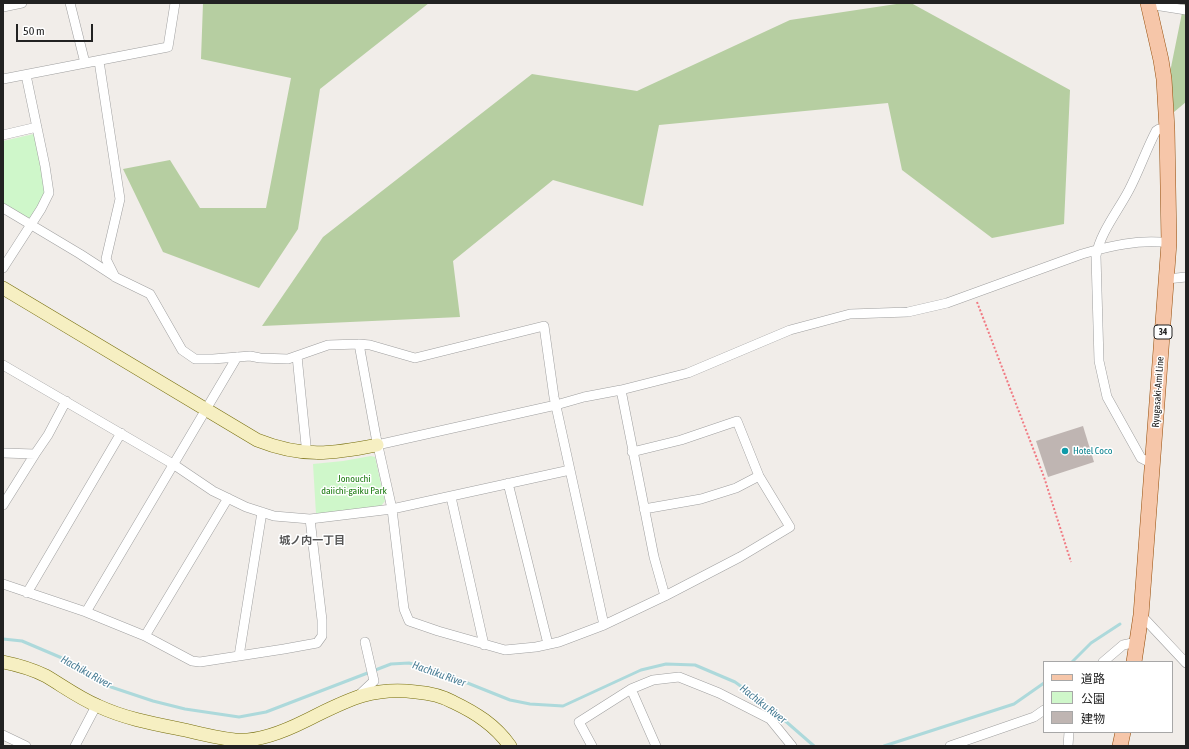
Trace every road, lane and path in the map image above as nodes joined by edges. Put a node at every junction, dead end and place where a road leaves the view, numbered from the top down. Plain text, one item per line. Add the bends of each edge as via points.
1 (22, 3) edge
2 (70, 3) edge
3 (175, 3) edge
4 (1148, 4) edge
5 (3, 7) edge
6 (1186, 10) edge
7 (99, 61) junction
8 (85, 64) junction
9 (26, 75) junction
10 (3, 79) edge
11 (37, 127) junction
12 (1167, 129) junction
13 (3, 134) edge
14 (3, 208) edge
15 (30, 224) junction
16 (1168, 243) junction
17 (1097, 250) junction
18 (3, 268) edge
19 (115, 277) junction
20 (1186, 277) edge
21 (1166, 279) junction
22 (3, 288) edge
23 (974, 293) junction
24 (359, 344) junction
25 (237, 356) junction
26 (297, 356) junction
27 (3, 365) edge
28 (621, 390) junction
29 (66, 401) junction
30 (556, 405) junction
31 (206, 410) junction
32 (121, 433) junction
33 (377, 445) junction
34 (632, 452) junction
35 (3, 453) edge
36 (305, 453) junction
37 (35, 454) junction
38 (174, 464) junction
39 (1153, 464) junction
40 (570, 470) junction
41 (759, 476) junction
42 (508, 483) junction
43 (451, 497) junction
44 (228, 498) junction
45 (3, 505) edge
46 (644, 509) junction
47 (392, 510) junction
48 (262, 512) junction
49 (310, 519) junction
50 (1071, 562) dead end
51 (3, 584) edge
52 (27, 593) junction
53 (665, 596) junction
54 (86, 612) junction
55 (1141, 615) junction
56 (604, 625) junction
57 (145, 636) junction
58 (365, 642) dead end
59 (1137, 642) junction
60 (548, 644) junction
61 (484, 645) junction
62 (239, 656) junction
63 (1104, 661) edge
64 (1134, 661) edge
65 (3, 662) edge
66 (1186, 663) edge
67 (631, 689) junction
68 (358, 696) junction
69 (96, 706) junction
70 (1043, 711) edge
71 (1069, 733) edge
72 (1123, 733) edge
73 (3, 735) edge
74 (237, 743) edge
75 (26, 746) edge
76 (75, 746) edge
77 (510, 746) edge
78 (592, 746) edge
79 (657, 746) edge
80 (792, 746) edge
81 (950, 746) edge
82 (1068, 746) edge
83 (1120, 746) edge

1 - 5 street
2 - 8 street
3 - 7 street via 168,47
4 - 6 street
4 - 12 main road, Ryugasaki-Ami Line / 34 via 1162,67
7 - 8 street
7 - 19 street via 120,199 106,259
8 - 9 street
9 - 10 street
9 - 11 street
11 - 13 street
11 - 15 street via 49,193
12 - 16 main road, Ryugasaki-Ami Line / 34
12 - 17 street via 1156,131
14 - 15 street
15 - 18 street
15 - 19 street
16 - 17 street via 1139,242
16 - 21 main road, Ryugasaki-Ami Line / 34
17 - 23 street
17 - 39 street via 1099,360 1107,397 1141,458
19 - 25 street via 150,294 176,342 188,355 213,359
20 - 21 street
21 - 39 main road, Ryugasaki-Ami Line / 34
22 - 31 street
23 - 28 street via 947,303 908,312 850,314 790,330 688,373
23 - 50 path via 1044,477
24 - 26 street via 328,345
24 - 30 street via 415,358 544,326
24 - 33 street
25 - 26 street via 288,359
25 - 31 street
26 - 36 street
27 - 29 street
28 - 30 street
28 - 34 street
29 - 32 street
29 - 37 street
30 - 33 street
30 - 40 street
31 - 36 street via 258,440
31 - 38 street
32 - 38 street
32 - 52 street
33 - 36 street via 342,452
33 - 47 street
34 - 41 street via 681,440 737,421
34 - 46 street
35 - 37 street
37 - 45 street
38 - 44 street via 213,491
38 - 54 street
39 - 55 main road, Ryugasaki-Ami Line / 34
40 - 42 street
40 - 56 street
41 - 46 street via 736,488 701,499
41 - 53 street via 790,527 740,557
42 - 43 street
42 - 60 street
43 - 47 street
43 - 61 street
44 - 48 street
44 - 57 street
46 - 53 street
47 - 49 street
47 - 61 street via 404,609 409,621
48 - 49 street via 274,516
48 - 62 street
49 - 62 street via 322,636 317,643
51 - 52 street
52 - 54 street
53 - 56 street
54 - 57 street
55 - 59 main road, Ryugasaki-Ami Line / 34
55 - 66 street
56 - 60 street
57 - 62 street via 192,661
58 - 68 street via 374,681
59 - 63 street via 1122,645
59 - 64 main road, Ryugasaki-Ami Line / 34
60 - 61 street via 505,650
65 - 69 street via 28,668 45,676
67 - 78 street via 579,722
67 - 79 street
67 - 80 street via 653,680 679,677 719,693 770,719
68 - 74 street via 281,732
68 - 77 street via 400,690 445,698 488,721
69 - 74 street via 137,720
69 - 76 street
70 - 81 street via 1028,719
71 - 82 street
72 - 83 main road
73 - 75 street

